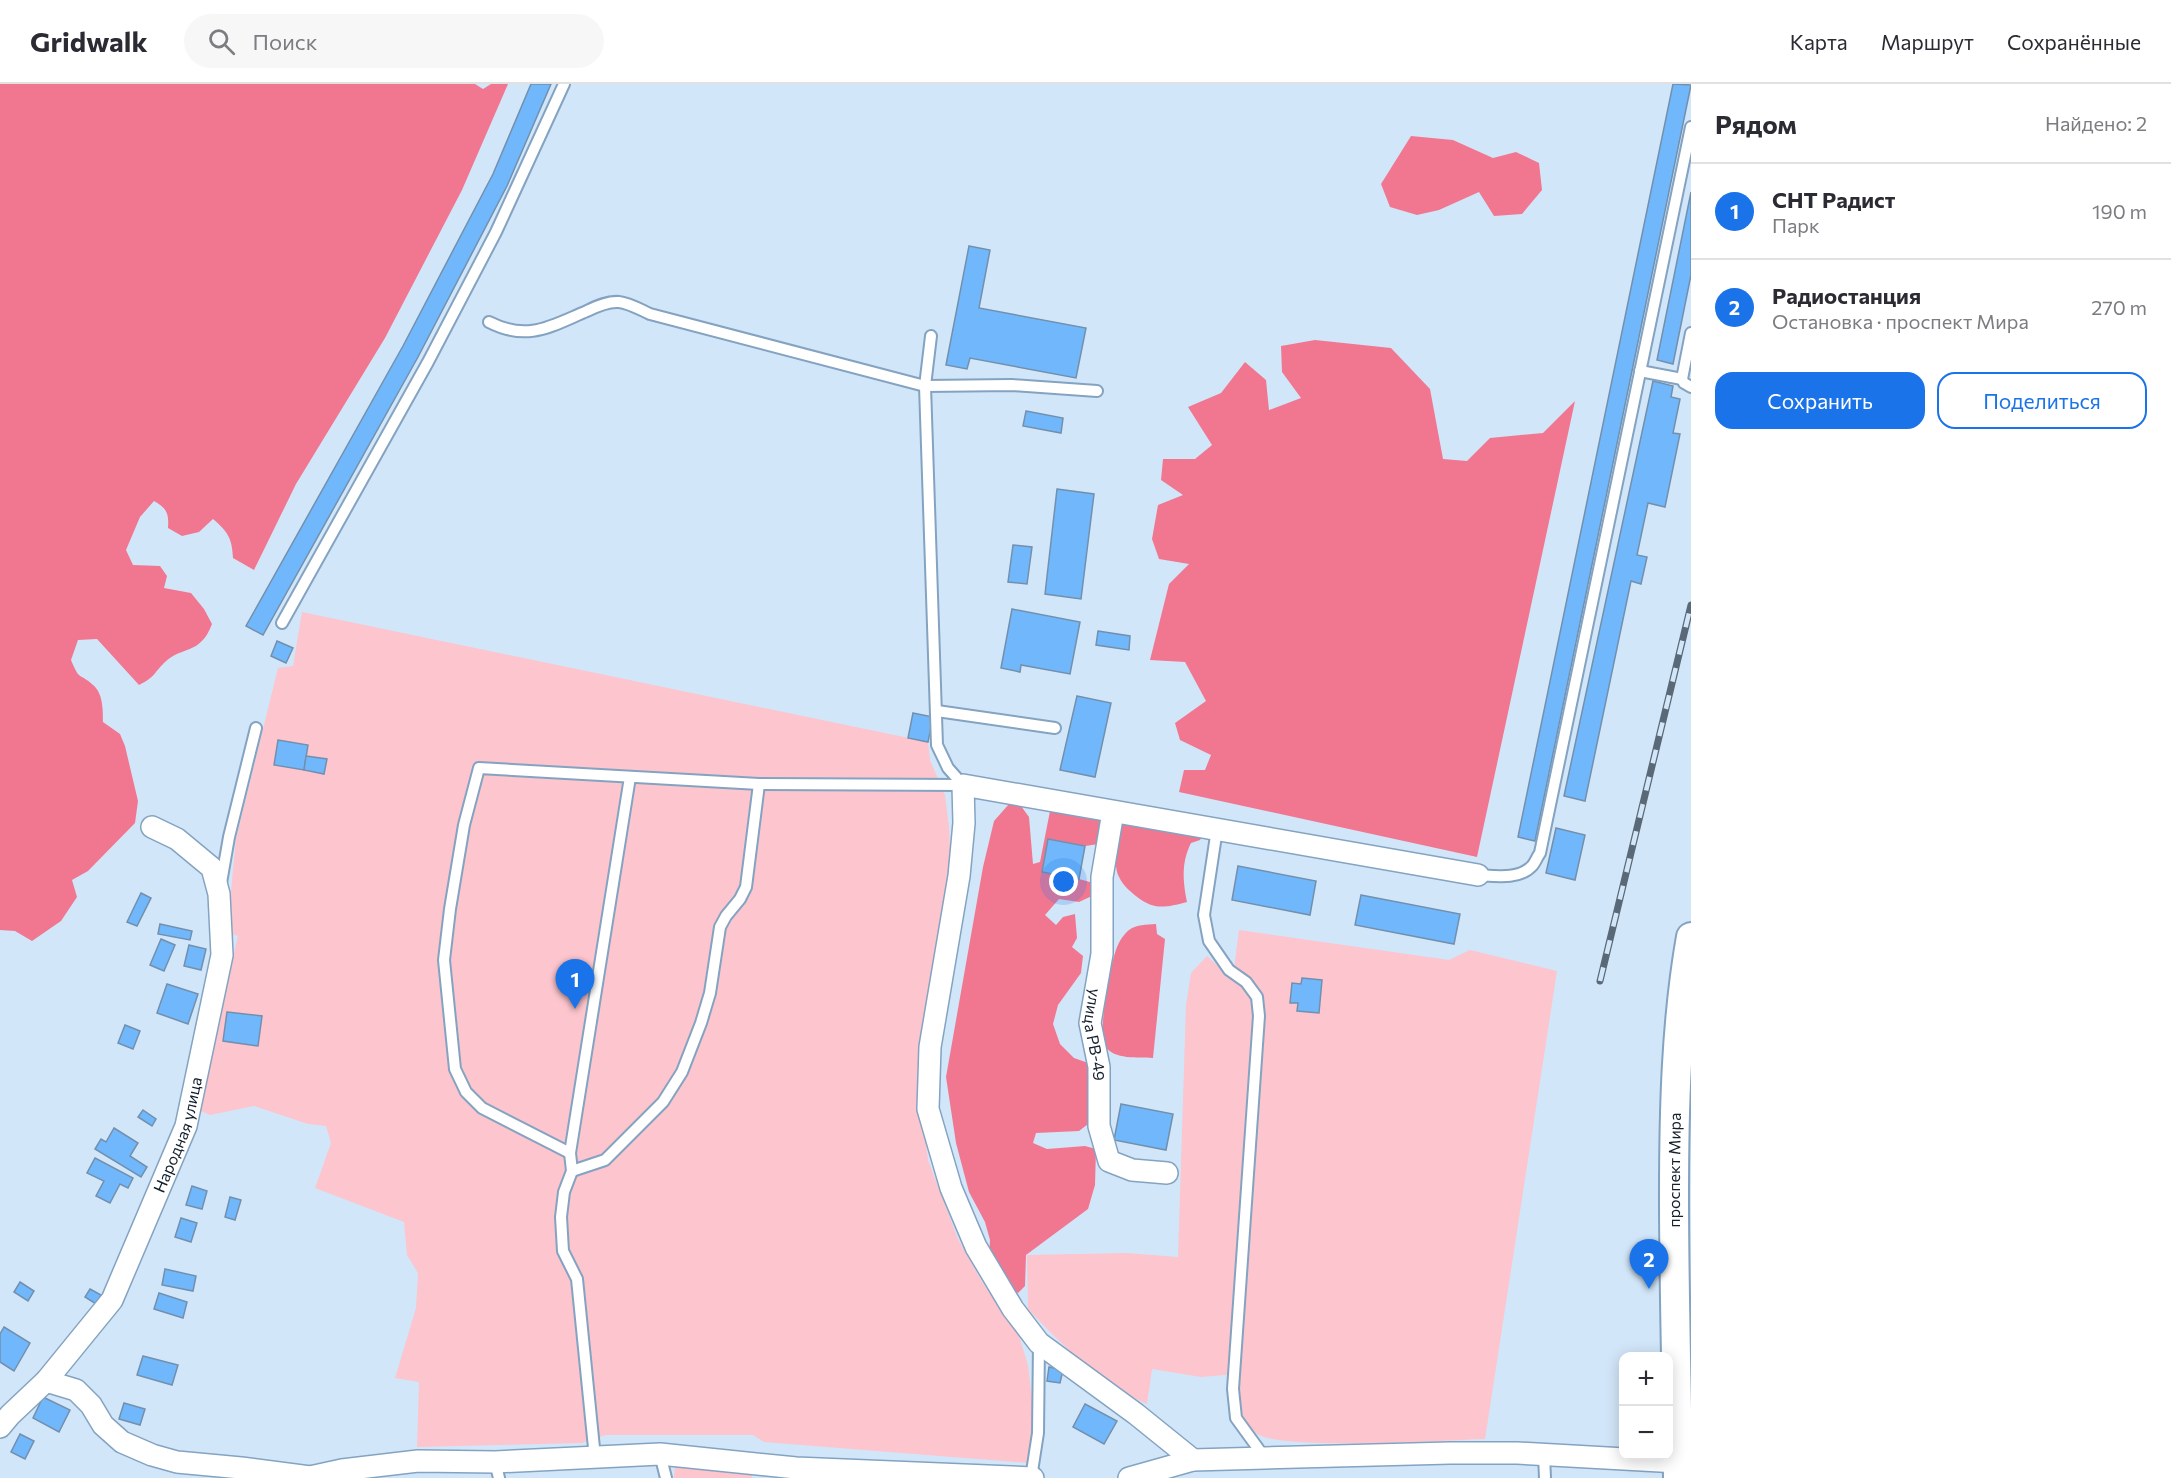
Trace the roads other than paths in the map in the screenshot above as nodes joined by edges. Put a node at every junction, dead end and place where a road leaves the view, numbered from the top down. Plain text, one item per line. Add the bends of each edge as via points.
1 (564, 84) edge
2 (1691, 127) edge
3 (489, 322) dead end
4 (1691, 333) edge
5 (932, 336) dead end
6 (1640, 370) junction
7 (1682, 379) junction
8 (925, 386) junction
9 (1691, 387) edge
10 (1097, 391) dead end
11 (282, 623) dead end
12 (937, 711) junction
13 (256, 728) dead end
14 (1055, 728) dead end
15 (630, 777) junction
16 (759, 784) junction
17 (963, 786) junction
18 (1113, 812) junction
19 (152, 827) dead end
20 (1217, 829) junction
21 (1478, 875) joint
22 (219, 894) junction
23 (1691, 937) edge
24 (570, 1153) junction
25 (572, 1171) junction
26 (1167, 1173) dead end
27 (1039, 1343) junction
28 (46, 1381) junction
29 (0, 1427) edge
30 (660, 1454) junction
31 (1544, 1455) junction
32 (595, 1458) junction
33 (1265, 1458) junction
34 (1193, 1460) junction
35 (177, 1470) edge
36 (497, 1470) edge
37 (1678, 1470) edge
38 (342, 1474) edge
39 (666, 1478) edge
40 (993, 1478) edge
41 (1032, 1478) edge
42 (1129, 1478) edge
43 (1545, 1478) edge

1 - 11 lane via 496,232 428,362
2 - 6 lane
3 - 8 lane via 521,333 542,330 603,304 620,302 650,314
4 - 7 lane
5 - 8 lane
6 - 7 lane
6 - 21 lane via 1540,853 1532,867 1517,875
7 - 9 lane
8 - 10 lane via 1012,385
8 - 12 lane
12 - 14 lane
12 - 17 lane via 938,745 948,768
13 - 22 lane
15 - 16 lane
15 - 24 lane
15 - 24 lane via 479,768 464,825 452,898 444,960 455,1069 466,1092 482,1108
16 - 17 lane
16 - 25 lane via 746,887 720,927 710,993 682,1072 663,1102 605,1160
17 - 18 street
17 - 27 street via 964,823 930,1047 928,1109 951,1188 976,1247 1013,1309
18 - 20 street
18 - 26 street, улица РВ-49 via 1102,877 1102,954 1090,1023 1099,1067 1099,1126 1109,1161 1132,1170
19 - 22 street, Народная улица via 177,839 212,868
20 - 21 street
20 - 33 lane via 1204,915 1209,942 1228,970 1246,982 1257,997 1259,1016 1233,1389 1236,1418
22 - 28 street, Народная улица via 222,955 186,1126 112,1299
23 - 37 street, проспект Мира via 1674,1128 1678,1212
24 - 25 lane
25 - 32 lane via 561,1217 563,1251 577,1280
27 - 34 street
27 - 41 lane via 1038,1433
28 - 29 street, Народная улица
28 - 35 street via 76,1390 122,1442
30 - 32 street
30 - 39 lane
30 - 40 street via 796,1468
31 - 33 street via 1450,1453
31 - 37 street
31 - 43 lane
32 - 36 street
33 - 34 street
34 - 42 street
35 - 38 street via 241,1468 310,1477
36 - 38 street via 418,1461
40 - 41 street

